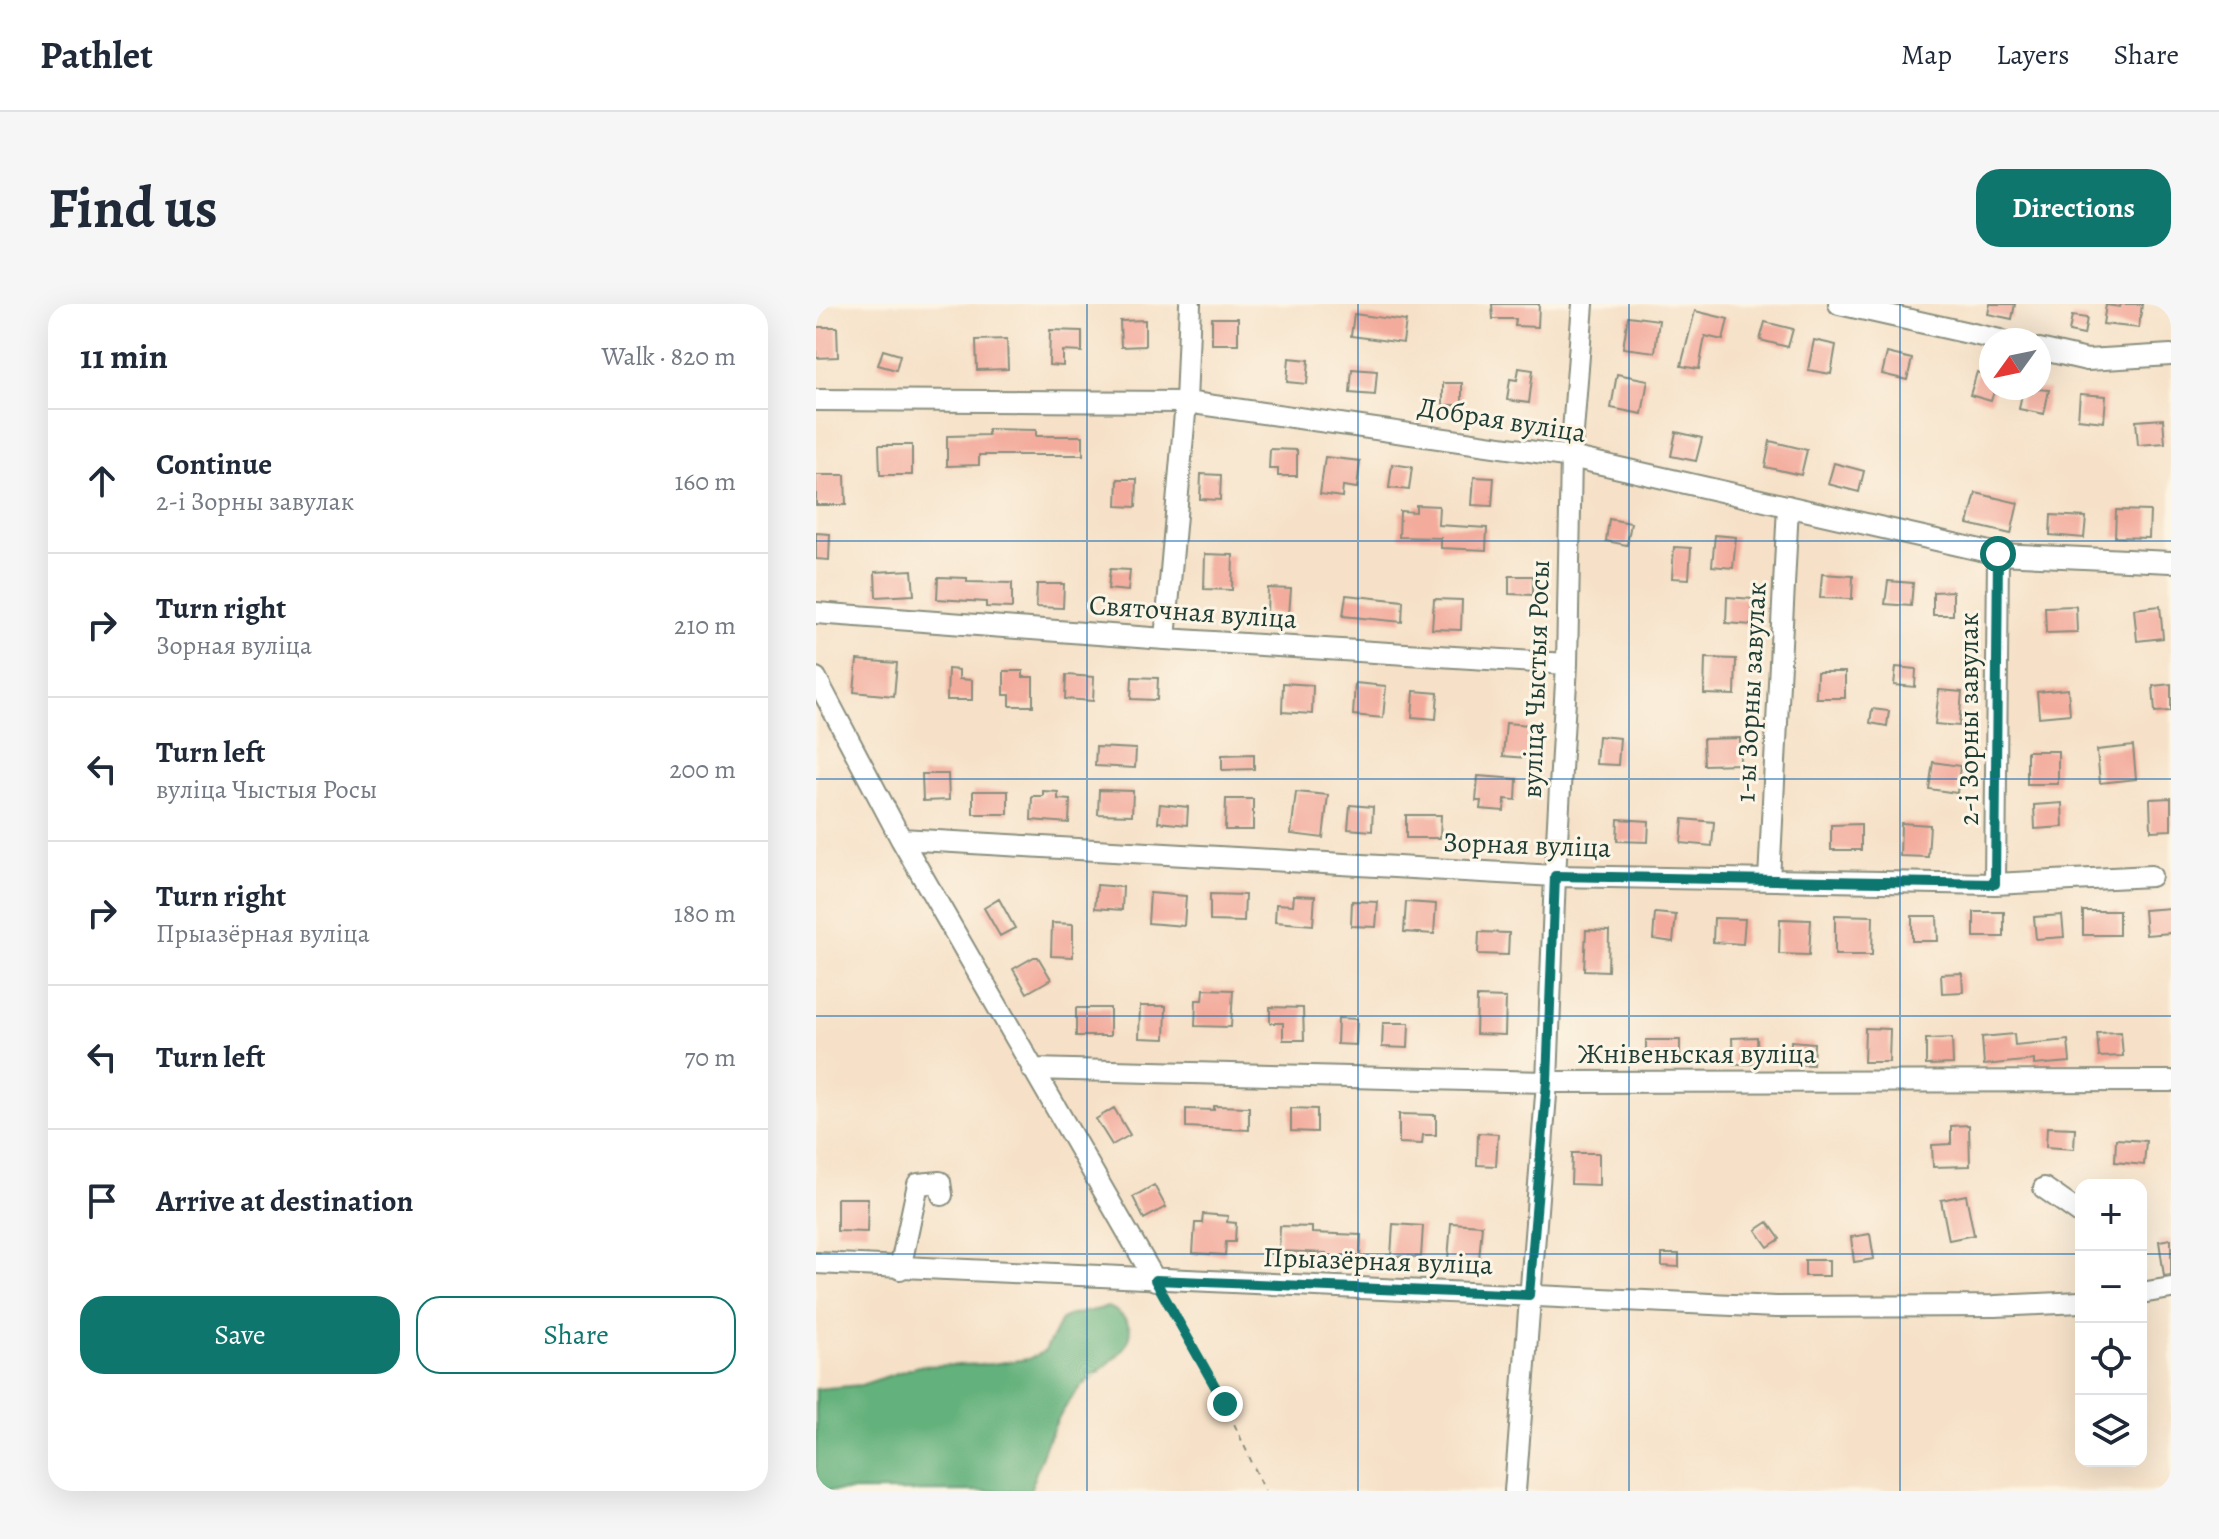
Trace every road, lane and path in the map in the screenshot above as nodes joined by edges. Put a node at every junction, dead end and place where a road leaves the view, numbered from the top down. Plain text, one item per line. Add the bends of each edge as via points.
1 (1190, 304) edge
2 (1583, 304) edge
3 (1839, 304) edge
4 (1979, 335) edge
5 (2051, 352) edge
6 (2171, 355) edge
7 (816, 400) edge
8 (1186, 402) junction
9 (1571, 457) junction
10 (1788, 506) junction
11 (1998, 554) junction
12 (2171, 562) edge
13 (816, 613) edge
14 (1165, 639) junction
15 (1567, 664) junction
16 (816, 678) edge
17 (901, 839) junction
18 (1555, 876) junction
19 (2151, 876) dead end
20 (1769, 880) junction
21 (1995, 884) junction
22 (1032, 1069) junction
23 (2171, 1081) edge
24 (1547, 1082) junction
25 (2044, 1188) dead end
26 (942, 1195) dead end
27 (2075, 1210) edge
28 (816, 1263) edge
29 (900, 1269) junction
30 (1155, 1280) junction
31 (2171, 1288) edge
32 (2147, 1292) edge
33 (1529, 1295) junction
34 (2075, 1302) edge
35 (1265, 1491) edge
36 (1515, 1491) edge

1 - 8 street
2 - 9 street, вуліца Чыстыя Росы
3 - 4 street
5 - 6 street via 2087,360
7 - 8 street, Добрая вуліца
8 - 9 street, Добрая вуліца
8 - 14 street
9 - 10 street, Добрая вуліца
9 - 15 street, вуліца Чыстыя Росы
10 - 11 street, Добрая вуліца
10 - 20 street, 1-ы Зорны завулак
11 - 12 street, Добрая вуліца
11 - 21 street, 2-і Зорны завулак
13 - 14 street, Святочная вуліца
14 - 15 street, Святочная вуліца
15 - 18 street, вуліца Чыстыя Росы
16 - 17 street
17 - 18 street, Зорная вуліца
17 - 22 street
18 - 20 street, Зорная вуліца
18 - 24 street, вуліца Чыстыя Росы
19 - 21 street, Зорная вуліца
20 - 21 street, Зорная вуліца
22 - 24 street, Жнівеньская вуліца
22 - 30 street
23 - 24 street, Жнівеньская вуліца
24 - 33 street, вуліца Чыстыя Росы
25 - 27 street
26 - 29 street via 940,1182 918,1184
28 - 29 street, Прыазёрная вуліца
29 - 30 street, Прыазёрная вуліца
30 - 33 street, Прыазёрная вуліца
30 - 35 path via 1225,1404
31 - 32 street
33 - 34 street, Прыазёрная вуліца via 1776,1307
33 - 36 street, вуліца Чыстыя Росы

